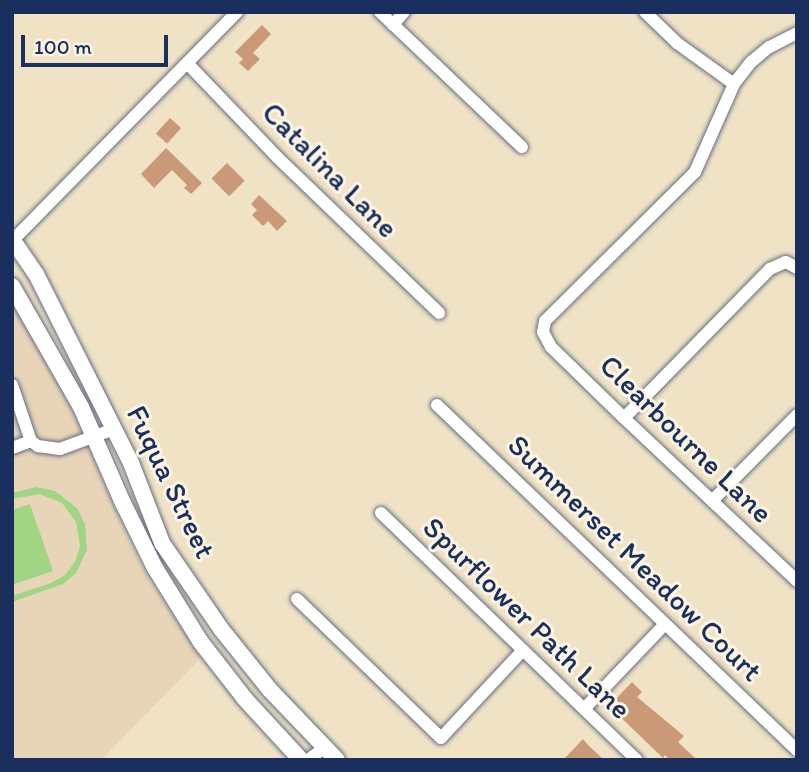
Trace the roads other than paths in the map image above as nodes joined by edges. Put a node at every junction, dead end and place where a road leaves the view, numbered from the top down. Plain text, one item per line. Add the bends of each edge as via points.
1 (237, 12) edge
2 (380, 12) edge
3 (404, 12) edge
4 (645, 12) edge
5 (393, 24) junction
6 (797, 33) edge
7 (187, 63) junction
8 (734, 84) junction
9 (522, 147) dead end
10 (12, 240) edge
11 (792, 265) edge
12 (12, 286) edge
13 (439, 313) dead end
14 (12, 384) edge
15 (437, 405) dead end
16 (797, 415) edge
17 (624, 418) junction
18 (114, 429) junction
19 (95, 437) junction
20 (31, 442) junction
21 (12, 448) edge
22 (712, 501) junction
23 (381, 513) dead end
24 (797, 581) edge
25 (297, 598) dead end
26 (665, 624) junction
27 (523, 650) junction
28 (584, 709) junction
29 (797, 750) edge
30 (333, 756) edge
31 (301, 760) edge
32 (308, 760) edge
33 (637, 760) edge

1 - 7 street
2 - 5 street
3 - 5 street
4 - 8 street via 677,43
5 - 9 street
6 - 8 street via 769,47
7 - 10 street
7 - 13 street, Catalina Lane
8 - 17 street, Clearbourne Lane via 695,172 545,321 543,331 551,346
10 - 18 main road, Fuqua Street via 37,274
11 - 17 street via 770,269
12 - 19 main road, Fuqua Street
14 - 20 street
15 - 26 street, Summerset Meadow Court
16 - 22 street
17 - 22 street, Clearbourne Lane
18 - 19 street
18 - 30 main road, Fuqua Street via 162,543 220,629
19 - 20 street via 48,450
19 - 31 main road, Fuqua Street via 155,568 200,641
20 - 21 street
22 - 24 street, Clearbourne Lane
23 - 27 street, Spurflower Path Lane
25 - 27 street via 441,738
26 - 28 street
26 - 29 street, Summerset Meadow Court
27 - 28 street, Spurflower Path Lane
28 - 33 street, Spurflower Path Lane
30 - 32 street

